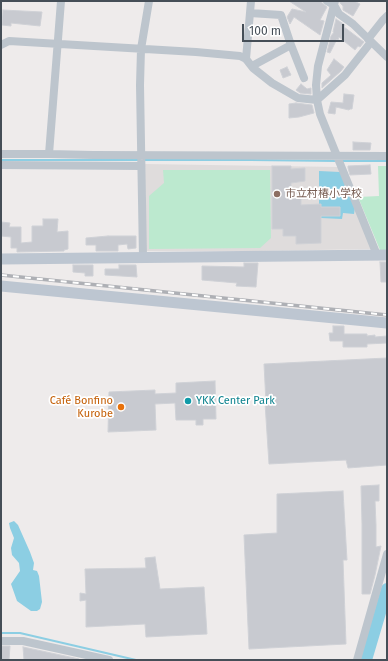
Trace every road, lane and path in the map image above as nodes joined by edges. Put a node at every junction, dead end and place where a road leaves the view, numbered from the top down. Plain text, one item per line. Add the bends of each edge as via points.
1 (60, 1) edge
2 (149, 1) edge
3 (251, 1) edge
4 (332, 2) edge
5 (250, 13) junction
6 (387, 16) edge
7 (369, 40) junction
8 (58, 44) junction
9 (1, 45) edge
10 (291, 45) junction
11 (141, 49) junction
12 (387, 57) edge
13 (246, 59) junction
14 (252, 66) junction
15 (304, 78) dead end
16 (317, 100) junction
17 (1, 154) edge
18 (49, 154) junction
19 (141, 154) junction
20 (338, 156) junction
21 (387, 156) edge
22 (1, 165) edge
23 (141, 166) junction
24 (382, 255) edge
25 (143, 258) junction
26 (1, 259) edge
27 (1, 286) edge
28 (387, 323) edge
29 (387, 554) edge
30 (1, 641) edge
31 (105, 659) edge
32 (357, 660) edge

1 - 8 street
2 - 11 street
3 - 5 street
4 - 7 street via 339,14
4 - 16 street via 318,66
5 - 10 street via 281,15
5 - 13 street
6 - 7 street
7 - 12 street
7 - 16 street via 345,75
8 - 9 street via 9,41
8 - 11 street
8 - 18 street
10 - 14 street
10 - 15 street
11 - 13 street via 240,56
11 - 19 street
13 - 14 street
14 - 16 street via 272,83 298,98
16 - 20 street via 320,114
17 - 18 street
18 - 19 street
19 - 20 street
19 - 23 street
20 - 21 street
20 - 24 street
22 - 23 street
23 - 25 street
24 - 25 street
25 - 26 street
27 - 28 street
29 - 32 street
30 - 31 street via 23,641

